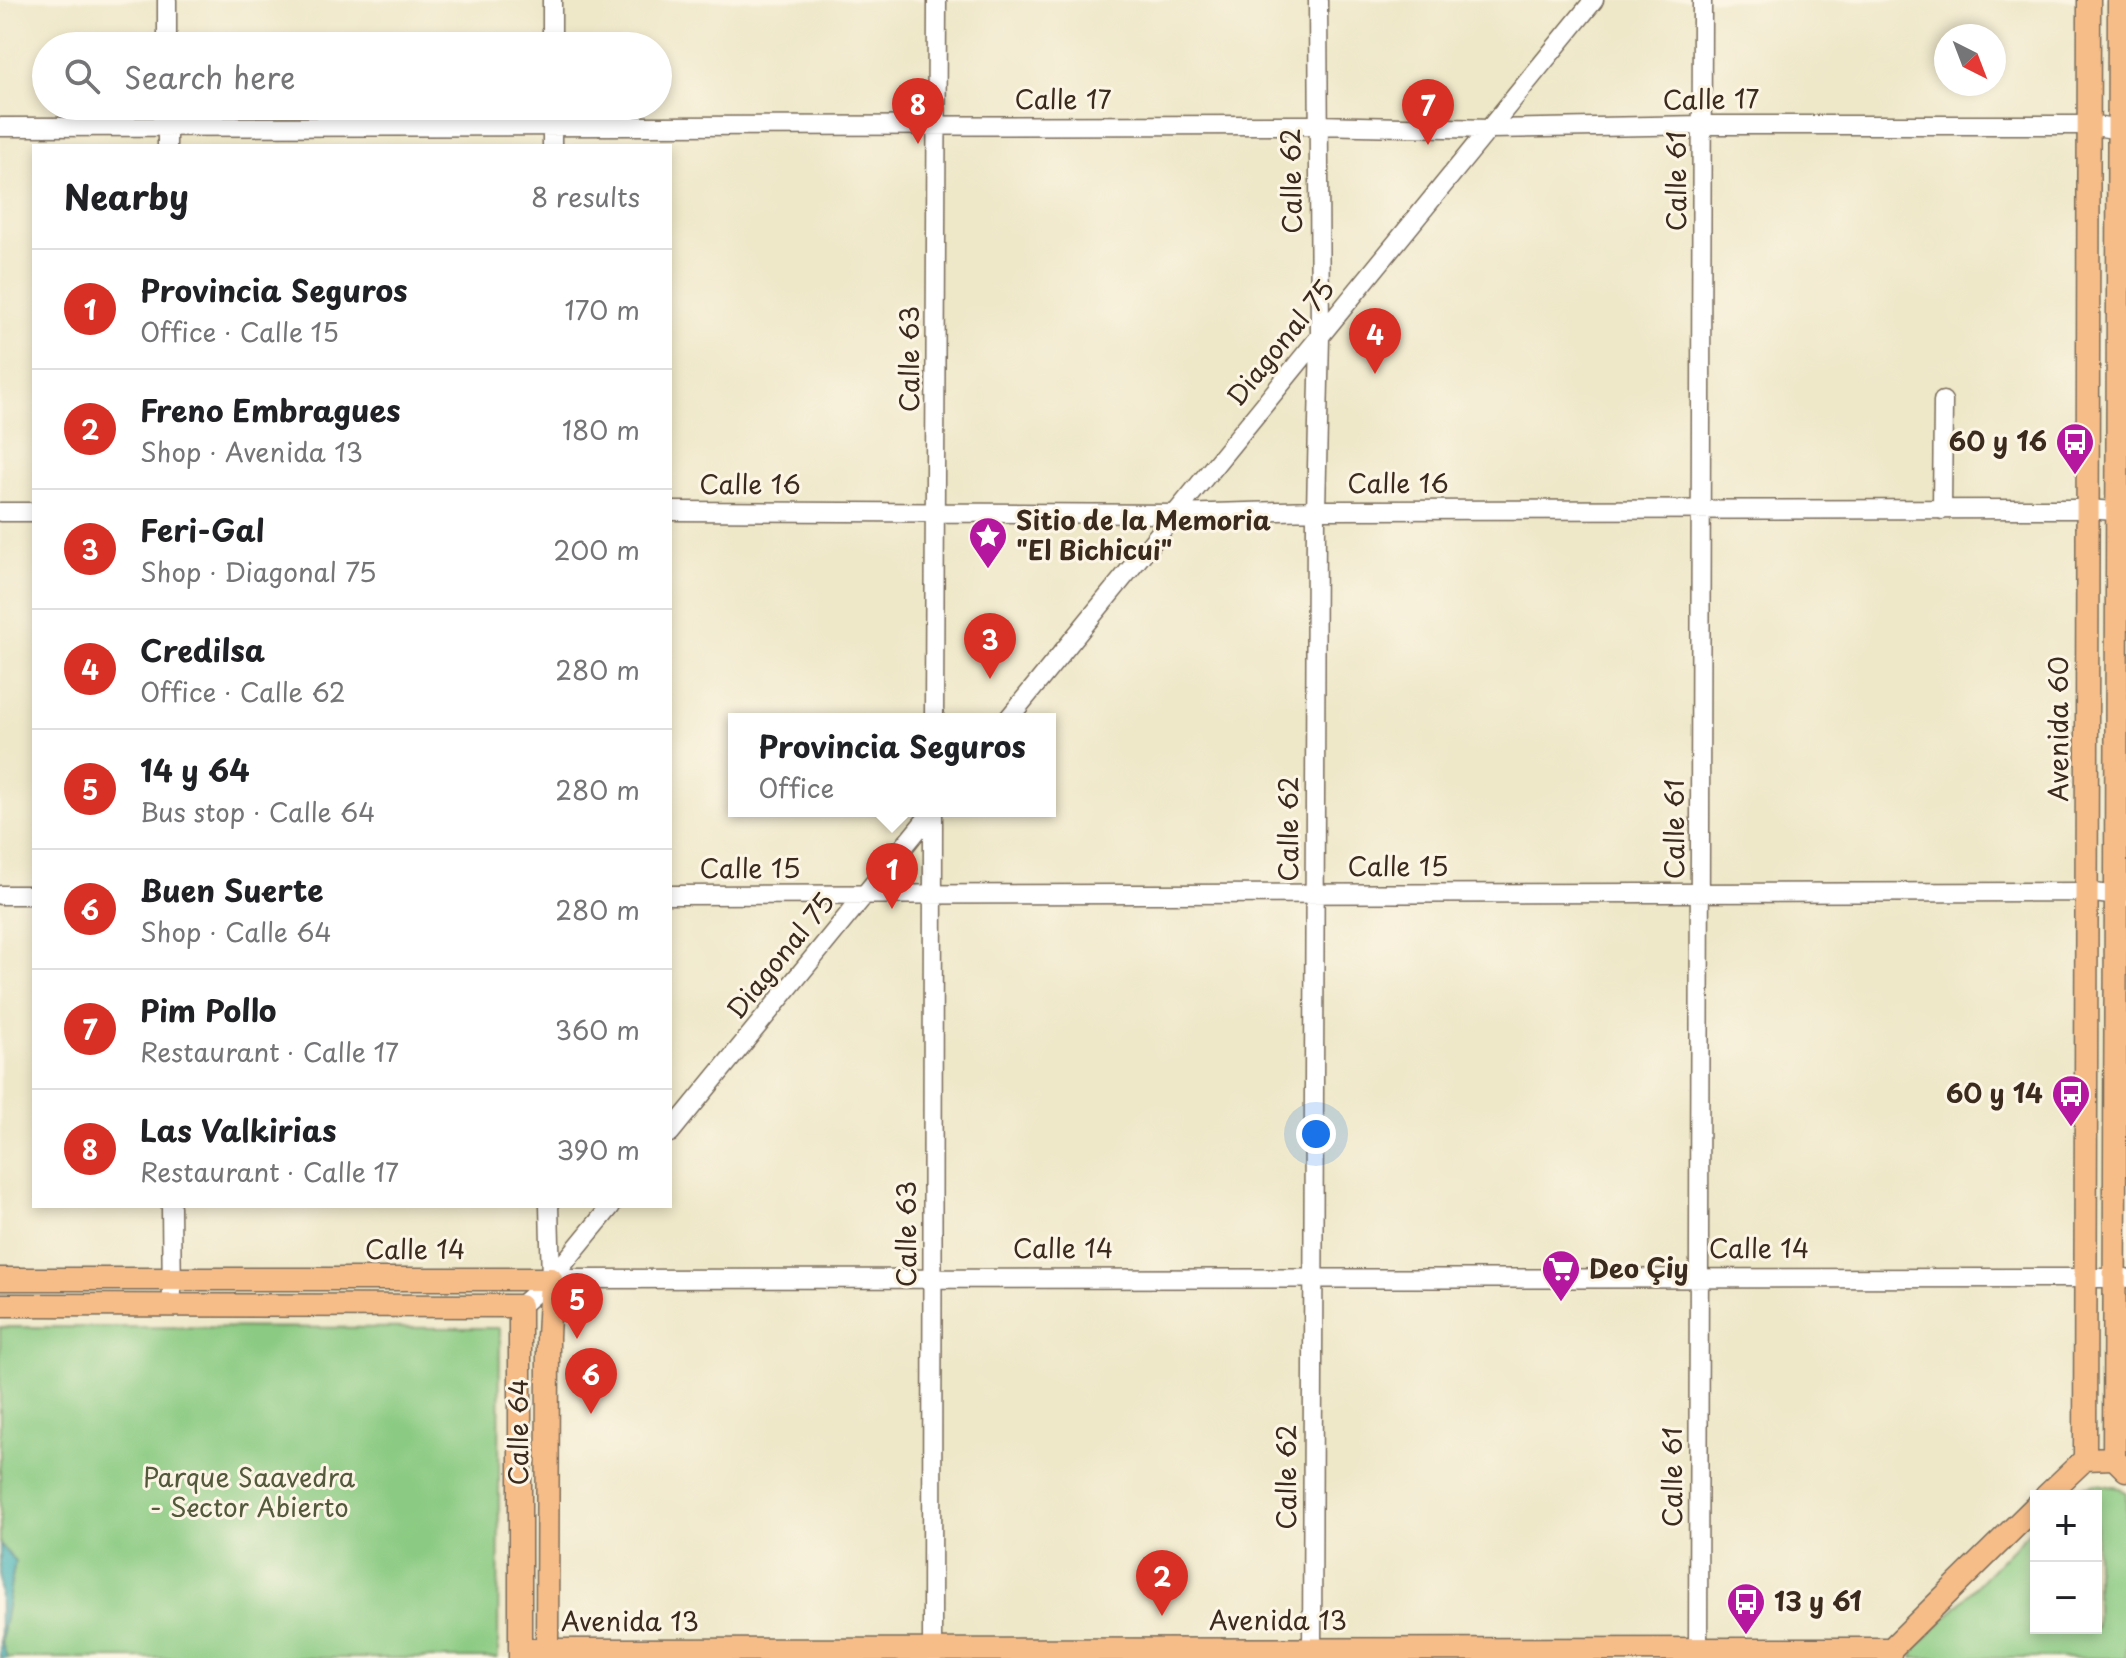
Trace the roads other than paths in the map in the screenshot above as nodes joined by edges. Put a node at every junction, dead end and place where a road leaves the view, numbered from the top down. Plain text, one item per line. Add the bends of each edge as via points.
1 (167, 0) edge
2 (552, 0) edge
3 (937, 0) edge
4 (1318, 0) edge
5 (1594, 0) edge
6 (1702, 0) edge
7 (2089, 0) edge
8 (2119, 0) edge
9 (167, 32) edge
10 (552, 32) edge
11 (167, 120) edge
12 (552, 120) edge
13 (1317, 125) junction
14 (1703, 125) junction
15 (2089, 125) junction
16 (552, 126) junction
17 (937, 126) junction
18 (0, 127) edge
19 (167, 127) junction
20 (1489, 129) junction
21 (2122, 131) edge
22 (167, 144) edge
23 (552, 144) edge
24 (1320, 337) junction
25 (1943, 401) dead end
26 (2088, 509) junction
27 (1316, 510) junction
28 (1702, 510) junction
29 (1942, 510) junction
30 (672, 511) edge
31 (936, 511) junction
32 (0, 512) edge
33 (32, 512) edge
34 (2122, 512) edge
35 (1176, 514) junction
36 (934, 713) edge
37 (1013, 713) edge
38 (928, 817) edge
39 (933, 817) edge
40 (2086, 892) junction
41 (1315, 893) junction
42 (1701, 893) junction
43 (935, 894) junction
44 (0, 895) edge
45 (32, 895) edge
46 (672, 895) edge
47 (864, 895) junction
48 (2121, 897) edge
49 (672, 1131) edge
50 (171, 1208) edge
51 (549, 1208) edge
52 (609, 1208) edge
53 (2085, 1276) junction
54 (1313, 1277) junction
55 (1699, 1277) junction
56 (172, 1278) junction
57 (933, 1278) junction
58 (2120, 1278) edge
59 (0, 1279) edge
60 (551, 1279) junction
61 (172, 1304) junction
62 (0, 1305) edge
63 (520, 1306) junction
64 (2085, 1459) junction
65 (2120, 1464) edge
66 (2052, 1490) edge
67 (2030, 1512) edge
68 (1890, 1653) edge
69 (520, 1654) edge
70 (547, 1654) edge
71 (932, 1654) edge
72 (1312, 1654) edge
73 (1698, 1654) edge

1 - 9 street
2 - 10 street
3 - 17 street, Calle 63
4 - 13 street, Calle 62
5 - 20 street, Diagonal 75
6 - 14 street, Calle 61
7 - 15 main road, Avenida 60
8 - 21 main road
11 - 19 street
12 - 16 street
13 - 17 street, Calle 17
13 - 20 street, Calle 17
13 - 24 street, Calle 62
14 - 15 street, Calle 17
14 - 20 street, Calle 17
14 - 28 street, Calle 61
15 - 21 street, Calle 17
15 - 26 main road, Avenida 60
16 - 17 street, Calle 17
16 - 19 street, Calle 17
16 - 23 street
17 - 31 street, Calle 63
18 - 19 street, Calle 17
19 - 22 street
20 - 24 street, Diagonal 75
21 - 34 main road
24 - 27 street, Calle 62
24 - 35 street, Diagonal 75
25 - 29 street
26 - 29 street, Calle 16
26 - 34 street, Calle 16
26 - 40 main road, Avenida 60
27 - 28 street, Calle 16
27 - 35 street, Calle 16
27 - 41 street, Calle 62
28 - 29 street, Calle 16
28 - 42 street, Calle 61
30 - 31 street, Calle 16
31 - 35 street, Calle 16
31 - 36 street, Calle 63
32 - 33 street
34 - 48 main road
35 - 37 street, Diagonal 75
38 - 47 street, Diagonal 75
39 - 43 street, Calle 63
40 - 42 street, Calle 15
40 - 48 street, Calle 15
40 - 53 main road, Avenida 60
41 - 42 street, Calle 15
41 - 43 street, Calle 15
41 - 54 street, Calle 62
42 - 55 street, Calle 61
43 - 47 street, Calle 15
43 - 57 street, Calle 63
44 - 45 street
46 - 47 street, Calle 15
47 - 49 street, Diagonal 75
48 - 58 main road
50 - 56 street
51 - 60 street, Calle 64
52 - 60 street
53 - 55 street, Calle 14
53 - 58 street, Calle 14
53 - 64 main road, Avenida 60
54 - 55 street, Calle 14
54 - 57 street, Calle 14
54 - 72 street, Calle 62
55 - 73 street, Calle 61
56 - 59 main road, Calle 14
56 - 60 main road, Calle 14
56 - 61 street
57 - 60 street, Calle 14
57 - 71 street, Calle 63
58 - 65 main road
60 - 63 street
60 - 70 main road, Calle 64
61 - 62 main road, Calle 14
61 - 63 main road, Calle 14
63 - 69 main road, Calle 64
64 - 65 main road
64 - 66 main road
67 - 68 main road
68 - 73 main road, Avenida 13
69 - 70 main road, Avenida 13
70 - 71 main road, Avenida 13
71 - 72 main road, Avenida 13
72 - 73 main road, Avenida 13

